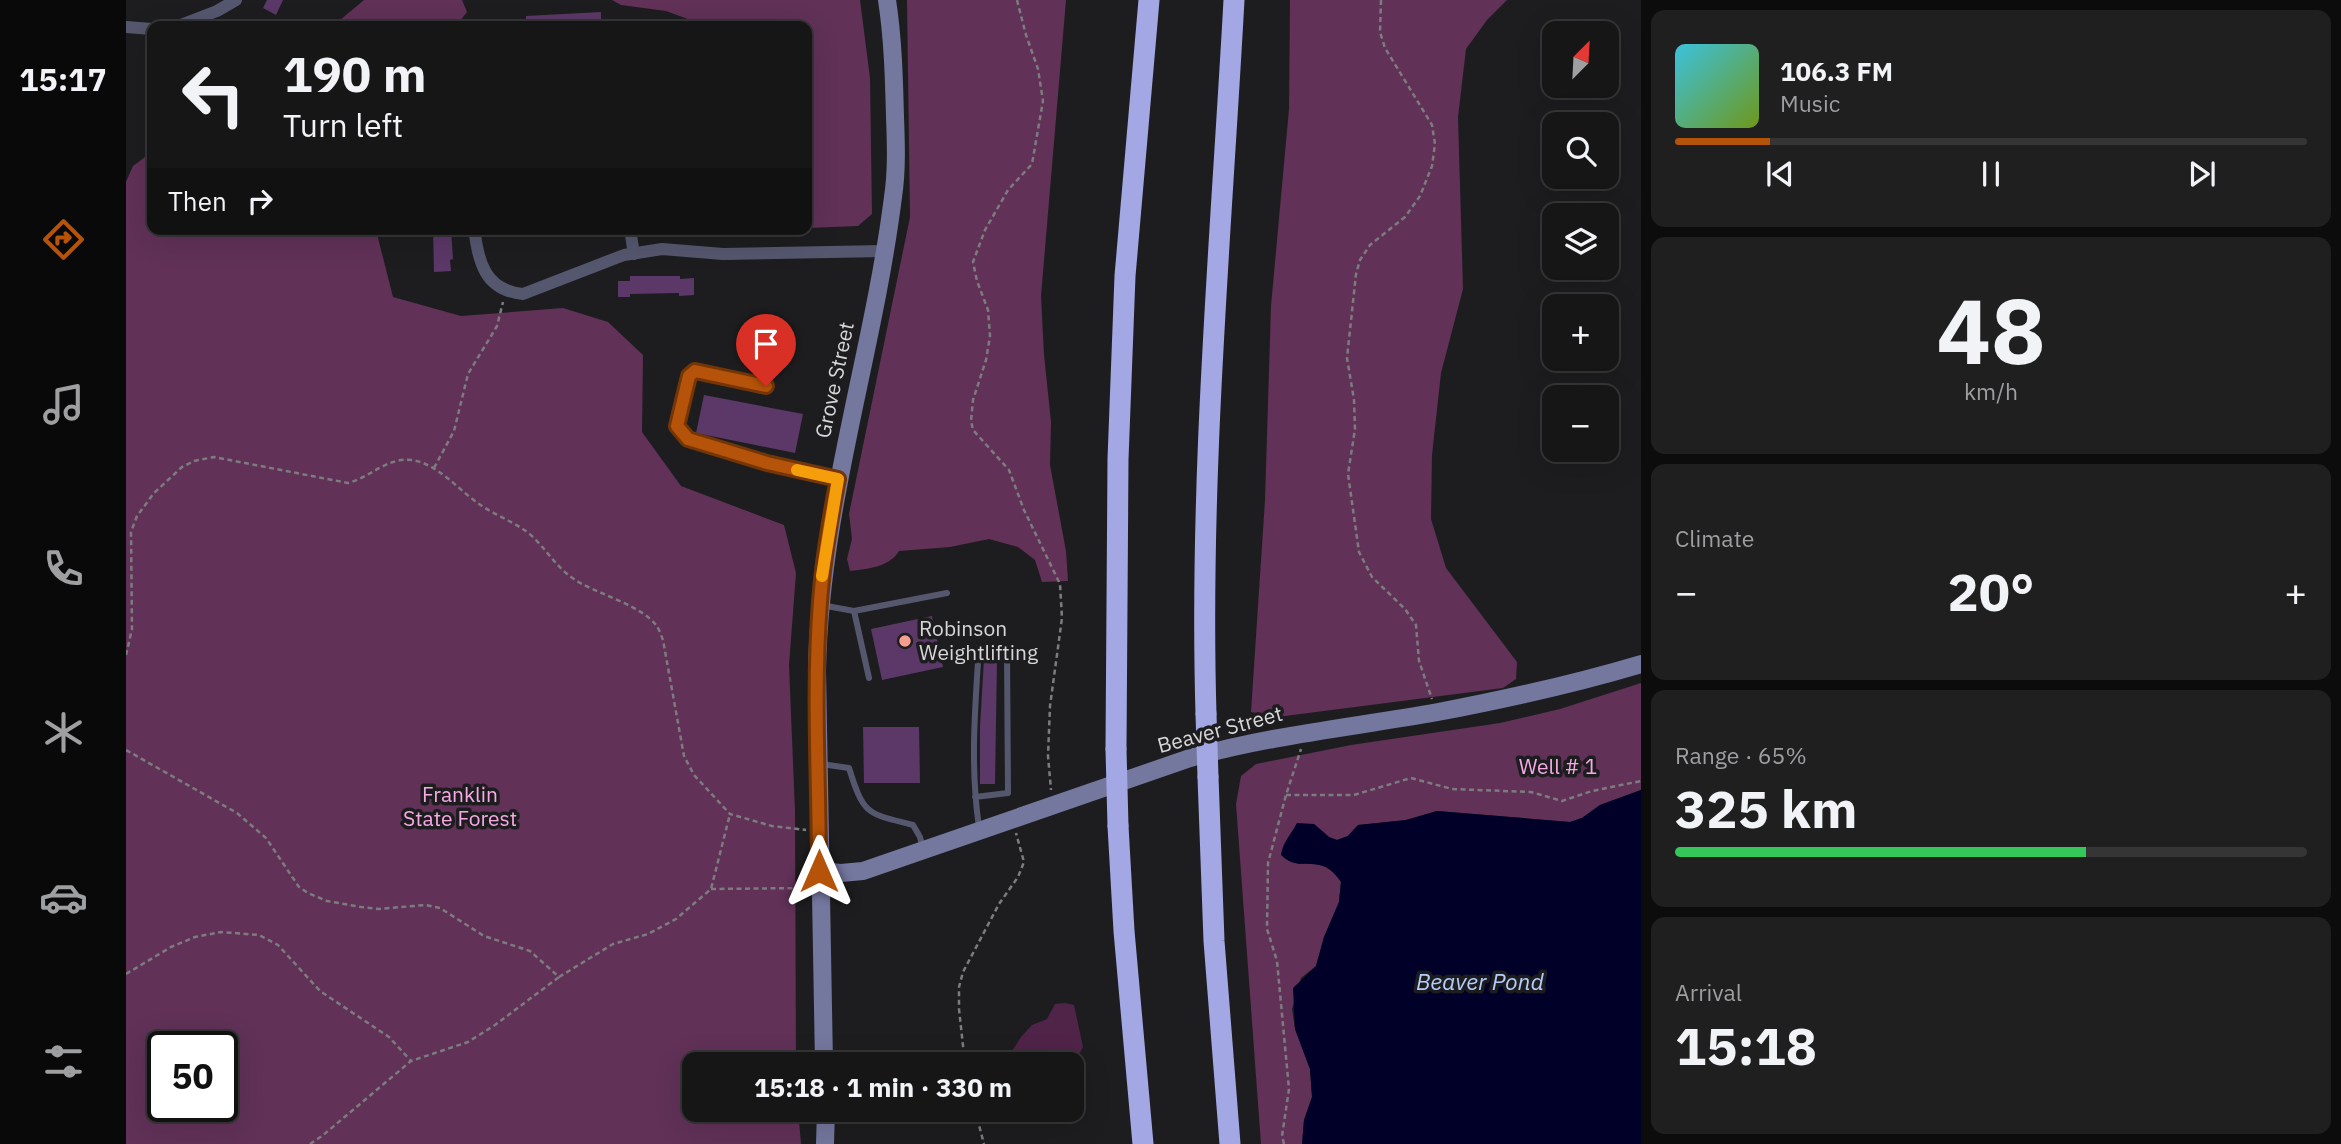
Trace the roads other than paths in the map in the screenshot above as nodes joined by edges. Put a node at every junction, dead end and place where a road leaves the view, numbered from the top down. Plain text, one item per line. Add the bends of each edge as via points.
1 (236, 0) edge
2 (887, 0) edge
3 (1149, 0) edge
4 (1234, 0) edge
5 (191, 21) edge
6 (126, 27) edge
7 (147, 29) edge
8 (475, 235) edge
9 (630, 235) edge
10 (884, 250) junction
11 (634, 254) junction
12 (766, 386) dead end
13 (838, 479) junction
14 (947, 593) dead end
15 (820, 605) junction
16 (854, 611) junction
17 (1641, 664) edge
18 (869, 678) dead end
19 (819, 764) junction
20 (975, 797) junction
21 (980, 832) junction
22 (923, 851) junction
23 (820, 880) junction
24 (824, 1052) edge
25 (826, 1122) edge
26 (825, 1144) edge
27 (1143, 1144) edge
28 (1230, 1144) edge

1 - 5 street
2 - 10 main road, Grove Street via 895,141 894,195
3 - 27 highway, bridge via 1125,276 1118,459 1116,750 1124,931
4 - 28 highway, bridge via 1204,630 1214,941
6 - 7 street
8 - 11 street via 486,275 506,292 523,294
9 - 11 street
10 - 11 street via 723,254 662,249
10 - 13 main road, Grove Street
12 - 13 lane via 695,371 689,376 677,426 688,439
13 - 15 main road, Grove Street
14 - 16 lane
15 - 16 lane
15 - 19 main road, Grove Street
16 - 18 lane
17 - 21 main road, Beaver Street via 1438,712 1233,746
19 - 22 lane via 849,768 860,802 872,815 913,825
19 - 23 main road, Grove Street
20 - 20 lane via 972,753 979,647 1007,651 1008,793
20 - 21 lane
21 - 22 main road, Beaver Street
22 - 23 main road, Beaver Street
23 - 24 main road, Grove Street
25 - 26 main road

